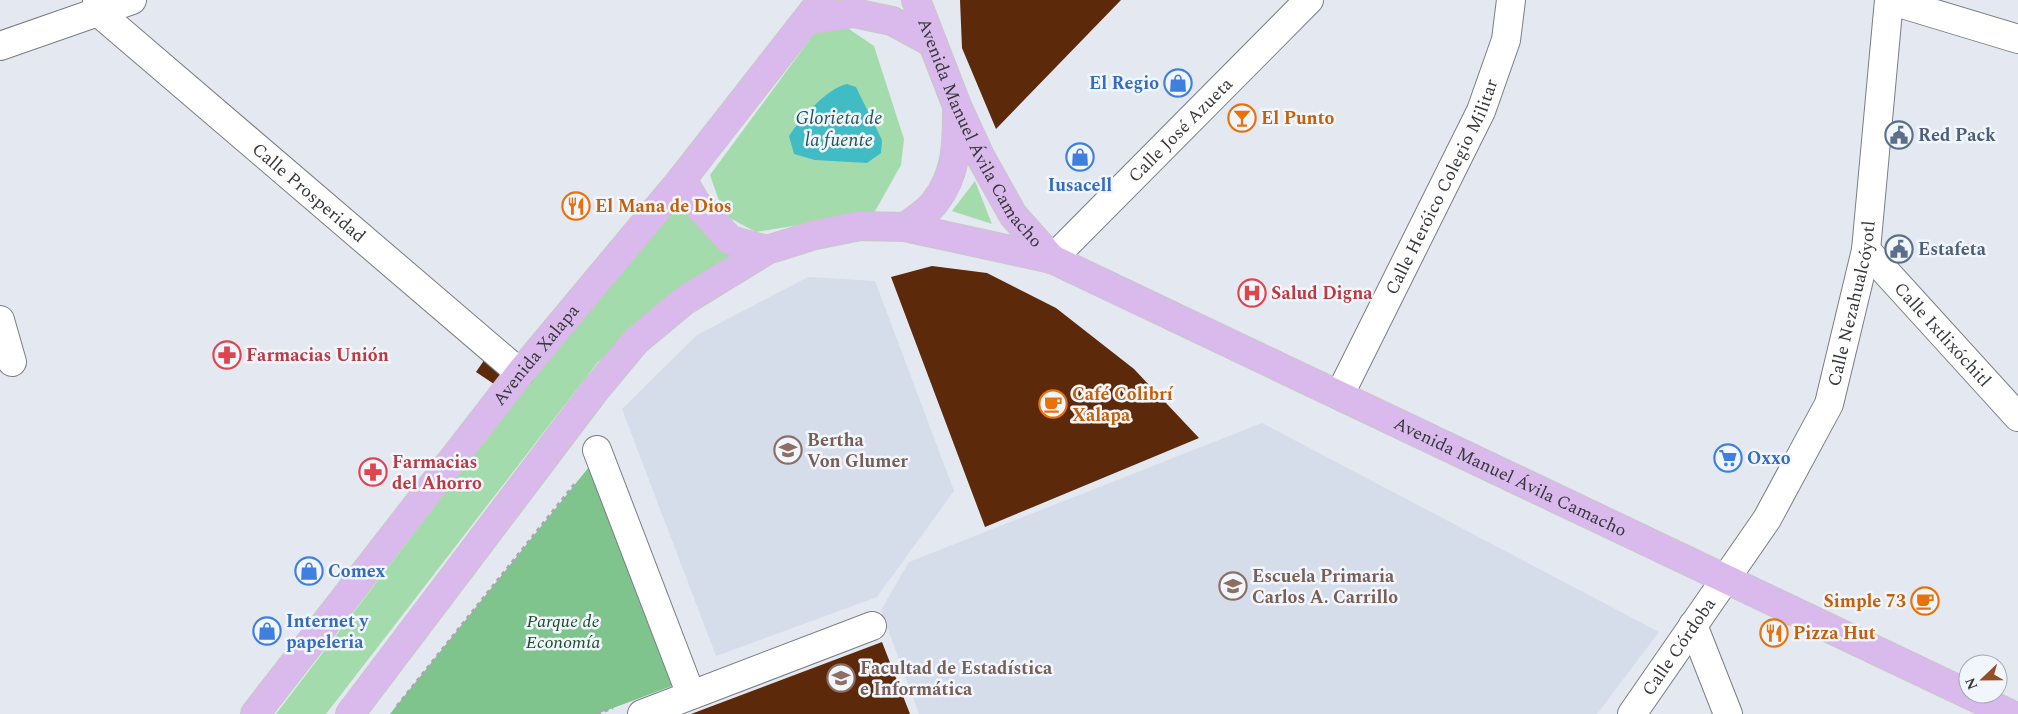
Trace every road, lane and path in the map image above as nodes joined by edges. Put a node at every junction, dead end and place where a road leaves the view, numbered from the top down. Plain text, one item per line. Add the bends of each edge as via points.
1 (132, 0) edge
2 (916, 0) edge
3 (932, 0) edge
4 (1309, 0) edge
5 (1511, 0) edge
6 (1889, 0) edge
7 (97, 6) edge
8 (815, 10) edge
9 (2018, 39) edge
10 (931, 42) junction
11 (0, 46) edge
12 (957, 106) junction
13 (682, 179) junction
14 (905, 227) junction
15 (767, 250) junction
16 (1866, 250) junction
17 (1052, 258) junction
18 (0, 320) edge
19 (12, 362) dead end
20 (520, 374) junction
21 (1340, 394) junction
22 (2018, 417) edge
23 (598, 450) dead end
24 (583, 474) dead end
25 (1726, 579) junction
26 (1693, 625) junction
27 (872, 626) dead end
28 (691, 695) junction
29 (614, 708) dead end
30 (255, 714) edge
31 (350, 714) edge
32 (390, 714) edge
33 (597, 714) edge
34 (642, 714) edge
35 (1632, 714) edge
36 (1728, 714) edge
37 (2010, 714) edge

1 - 7 street
2 - 10 main road, Avenida Manuel Ávila Camacho
3 - 10 main road
4 - 17 street, Calle José Azueta
5 - 21 street, Calle Heróico Colegio Militar via 1506,40 1481,111
6 - 9 street
6 - 16 street, Calle Nezahualcóyotl
7 - 11 street
7 - 20 street, Calle Prosperidad
8 - 10 main road via 854,13 892,21
8 - 13 main road, Avenida Xalapa
10 - 12 main road, Avenida Manuel Ávila Camacho
12 - 14 main road via 957,153 949,181 934,204
12 - 17 main road, Avenida Manuel Ávila Camacho via 1013,215
13 - 15 main road via 696,203 730,240
13 - 20 main road, Avenida Xalapa
14 - 15 main road via 860,226 815,235
14 - 17 main road, Avenida Manuel Ávila Camacho
15 - 31 main road via 684,301 636,341 596,389
16 - 22 street, Calle Ixtlixóchitl
16 - 25 street, Calle Nezahualcóyotl via 1829,404 1767,519
17 - 21 main road, Avenida Manuel Ávila Camacho
18 - 19 street
20 - 30 main road, Avenida Xalapa
21 - 25 main road, Avenida Manuel Ávila Camacho
23 - 28 street
24 - 32 path
25 - 26 street, Calle Córdoba
25 - 37 main road, Avenida Manuel Ávila Camacho
26 - 35 street, Calle Córdoba
26 - 36 street
27 - 28 street
28 - 34 street
29 - 33 path

